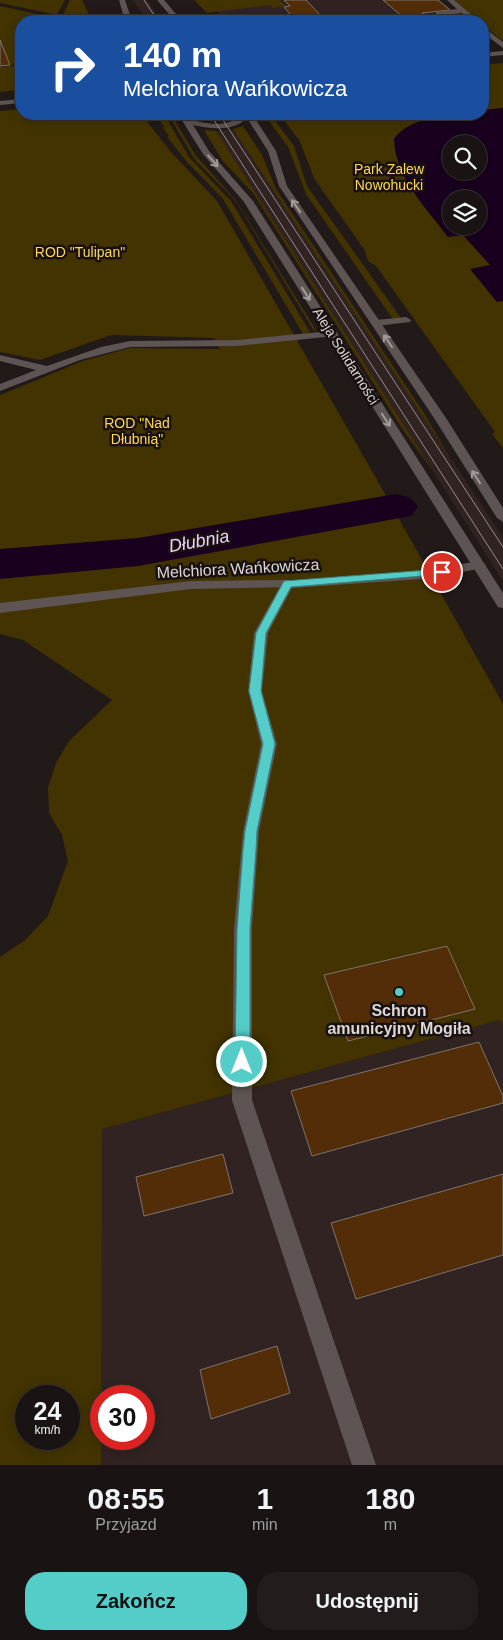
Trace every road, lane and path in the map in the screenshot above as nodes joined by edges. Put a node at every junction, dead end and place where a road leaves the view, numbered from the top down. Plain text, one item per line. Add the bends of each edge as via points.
1 (122, 0) edge
2 (160, 0) edge
3 (450, 0) edge
4 (463, 11) junction
5 (127, 15) edge
6 (174, 15) edge
7 (440, 15) edge
8 (468, 15) edge
9 (489, 34) edge
10 (503, 46) edge
11 (503, 53) edge
12 (489, 54) edge
13 (15, 102) edge
14 (0, 103) edge
15 (186, 120) edge
16 (192, 120) edge
17 (239, 120) edge
18 (251, 120) edge
19 (406, 320) dead end
20 (376, 323) junction
21 (331, 334) junction
22 (0, 358) edge
23 (47, 369) junction
24 (0, 388) edge
25 (503, 518) edge
26 (479, 565) junction
27 (288, 584) junction
28 (503, 604) edge
29 (0, 608) edge
30 (364, 1465) edge

1 - 5 street
2 - 6 street
3 - 4 street
4 - 7 street via 438,13
4 - 8 street
9 - 10 street
11 - 12 street
13 - 14 street
15 -> 21 street, Aleja Solidarności via 206,152 248,201
16 - 17 street via 204,125 222,125
20 -> 18 street via 283,186 272,151
19 - 20 street
25 -> 20 street
21 - 23 street via 236,343 130,344
21 -> 26 street, Aleja Solidarności
22 - 23 street
23 - 24 street
26 - 27 street, Melchiora Wańkowicza via 422,575
26 - 28 street, Aleja Solidarności
27 - 29 street, Melchiora Wańkowicza via 191,585
27 - 30 street via 261,633 255,691 269,744 251,831 243,928 242,1100

